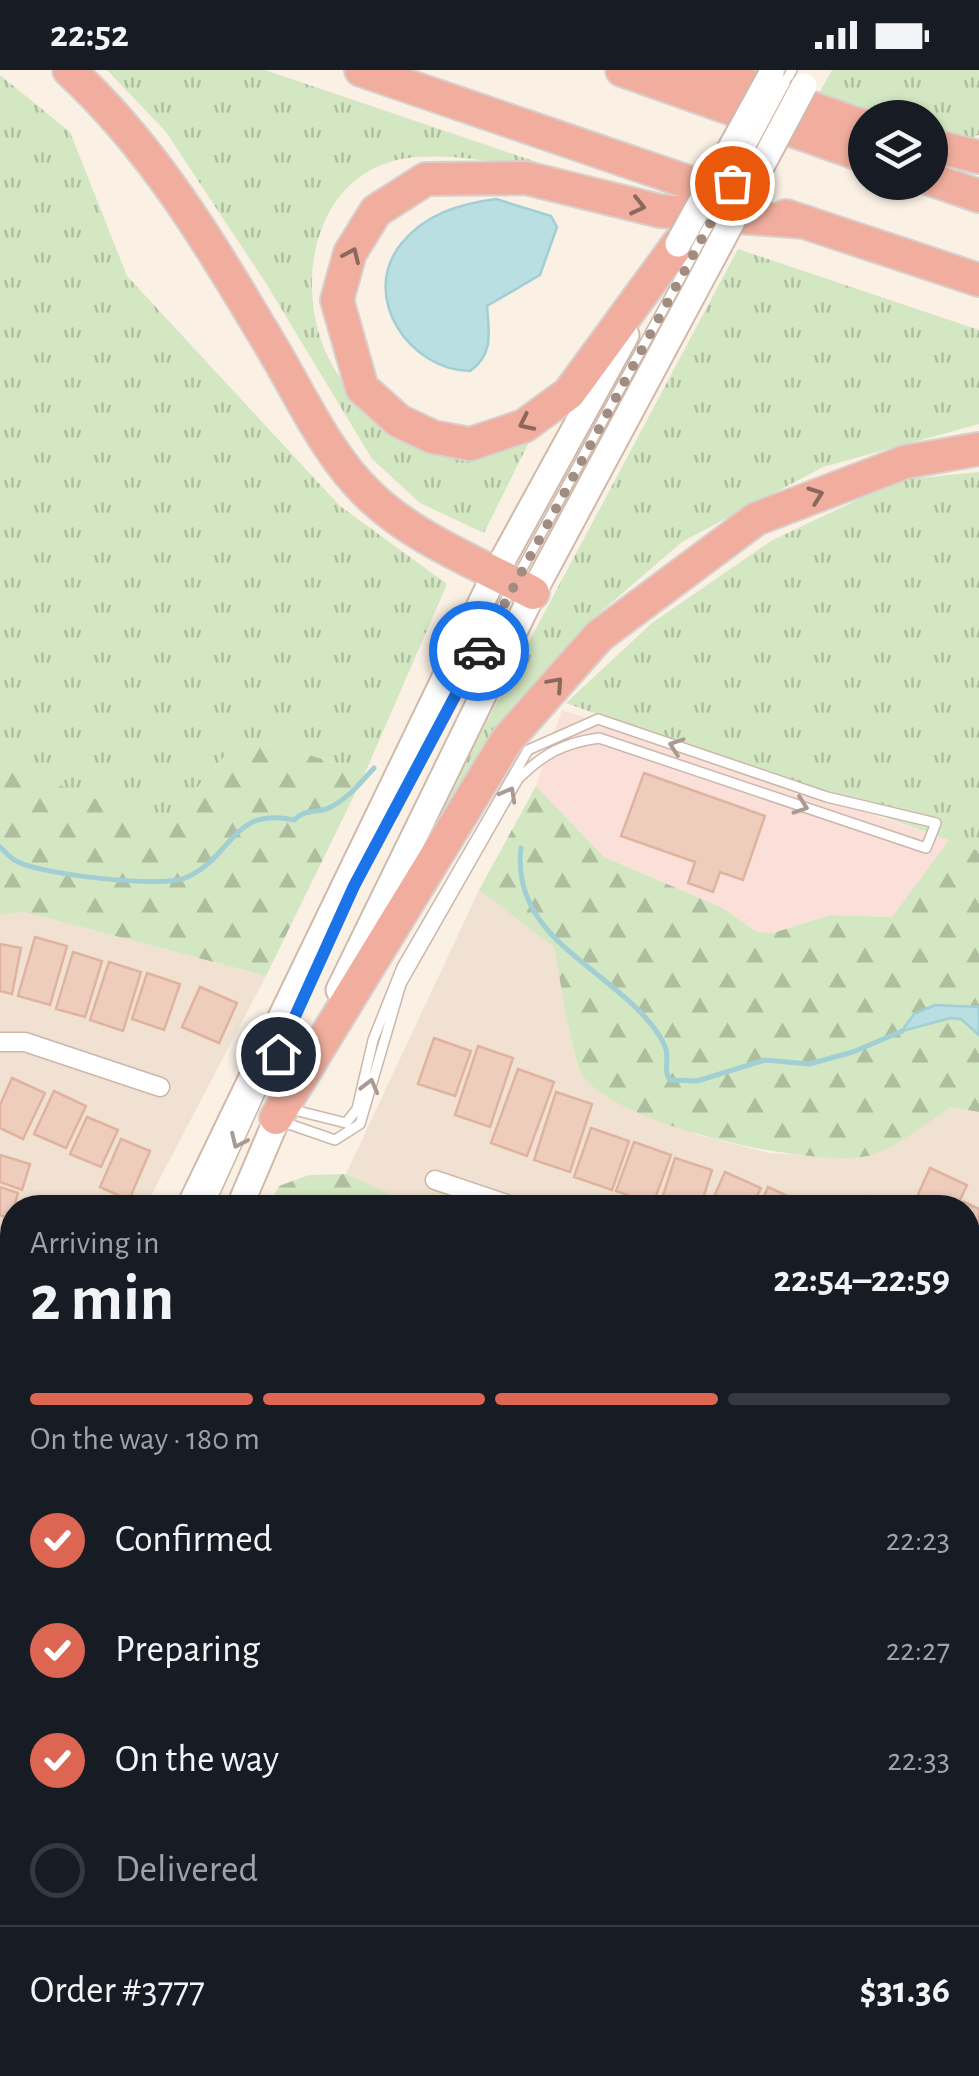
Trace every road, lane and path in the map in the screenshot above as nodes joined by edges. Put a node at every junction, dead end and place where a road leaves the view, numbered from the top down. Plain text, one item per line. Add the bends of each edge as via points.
1 (69, 70) edge
2 (360, 70) edge
3 (626, 71) edge
4 (793, 75) edge
5 (848, 122) edge
6 (848, 150) edge
7 (948, 185) edge
8 (979, 196) edge
9 (805, 222) junction
10 (696, 250) junction
11 (979, 280) edge
12 (979, 449) edge
13 (514, 584) junction
14 (0, 1042) edge
15 (160, 1087) dead end
16 (280, 1113) junction
17 (436, 1180) dead end
18 (196, 1195) edge
19 (214, 1195) edge
20 (243, 1195) edge
21 (480, 1195) edge

1 - 13 highway via 161,168 318,430 370,496 448,551
2 - 9 highway
3 - 5 highway via 713,74
3 - 6 highway
4 - 10 main road, bridge
4 - 10 main road, bridge
7 - 8 highway
10 -> 9 highway via 569,393 524,426 470,444 432,437 399,420 362,388 336,300 350,254 376,211 426,179 526,178 660,211
9 - 11 highway
10 - 13 main road
10 - 13 main road
16 -> 12 highway via 506,740 599,636 756,519 905,462
13 - 16 main road
13 - 18 main road
13 -> 19 lane via 354,886
14 - 15 street via 25,1042
16 -> 16 lane via 306,1133 335,1140 360,1124 401,984 518,779 542,755 569,742 599,738 926,848 936,822 826,797 598,720 528,750 402,967 373,1040 357,1110 346,1123
16 - 20 main road
17 - 21 street

